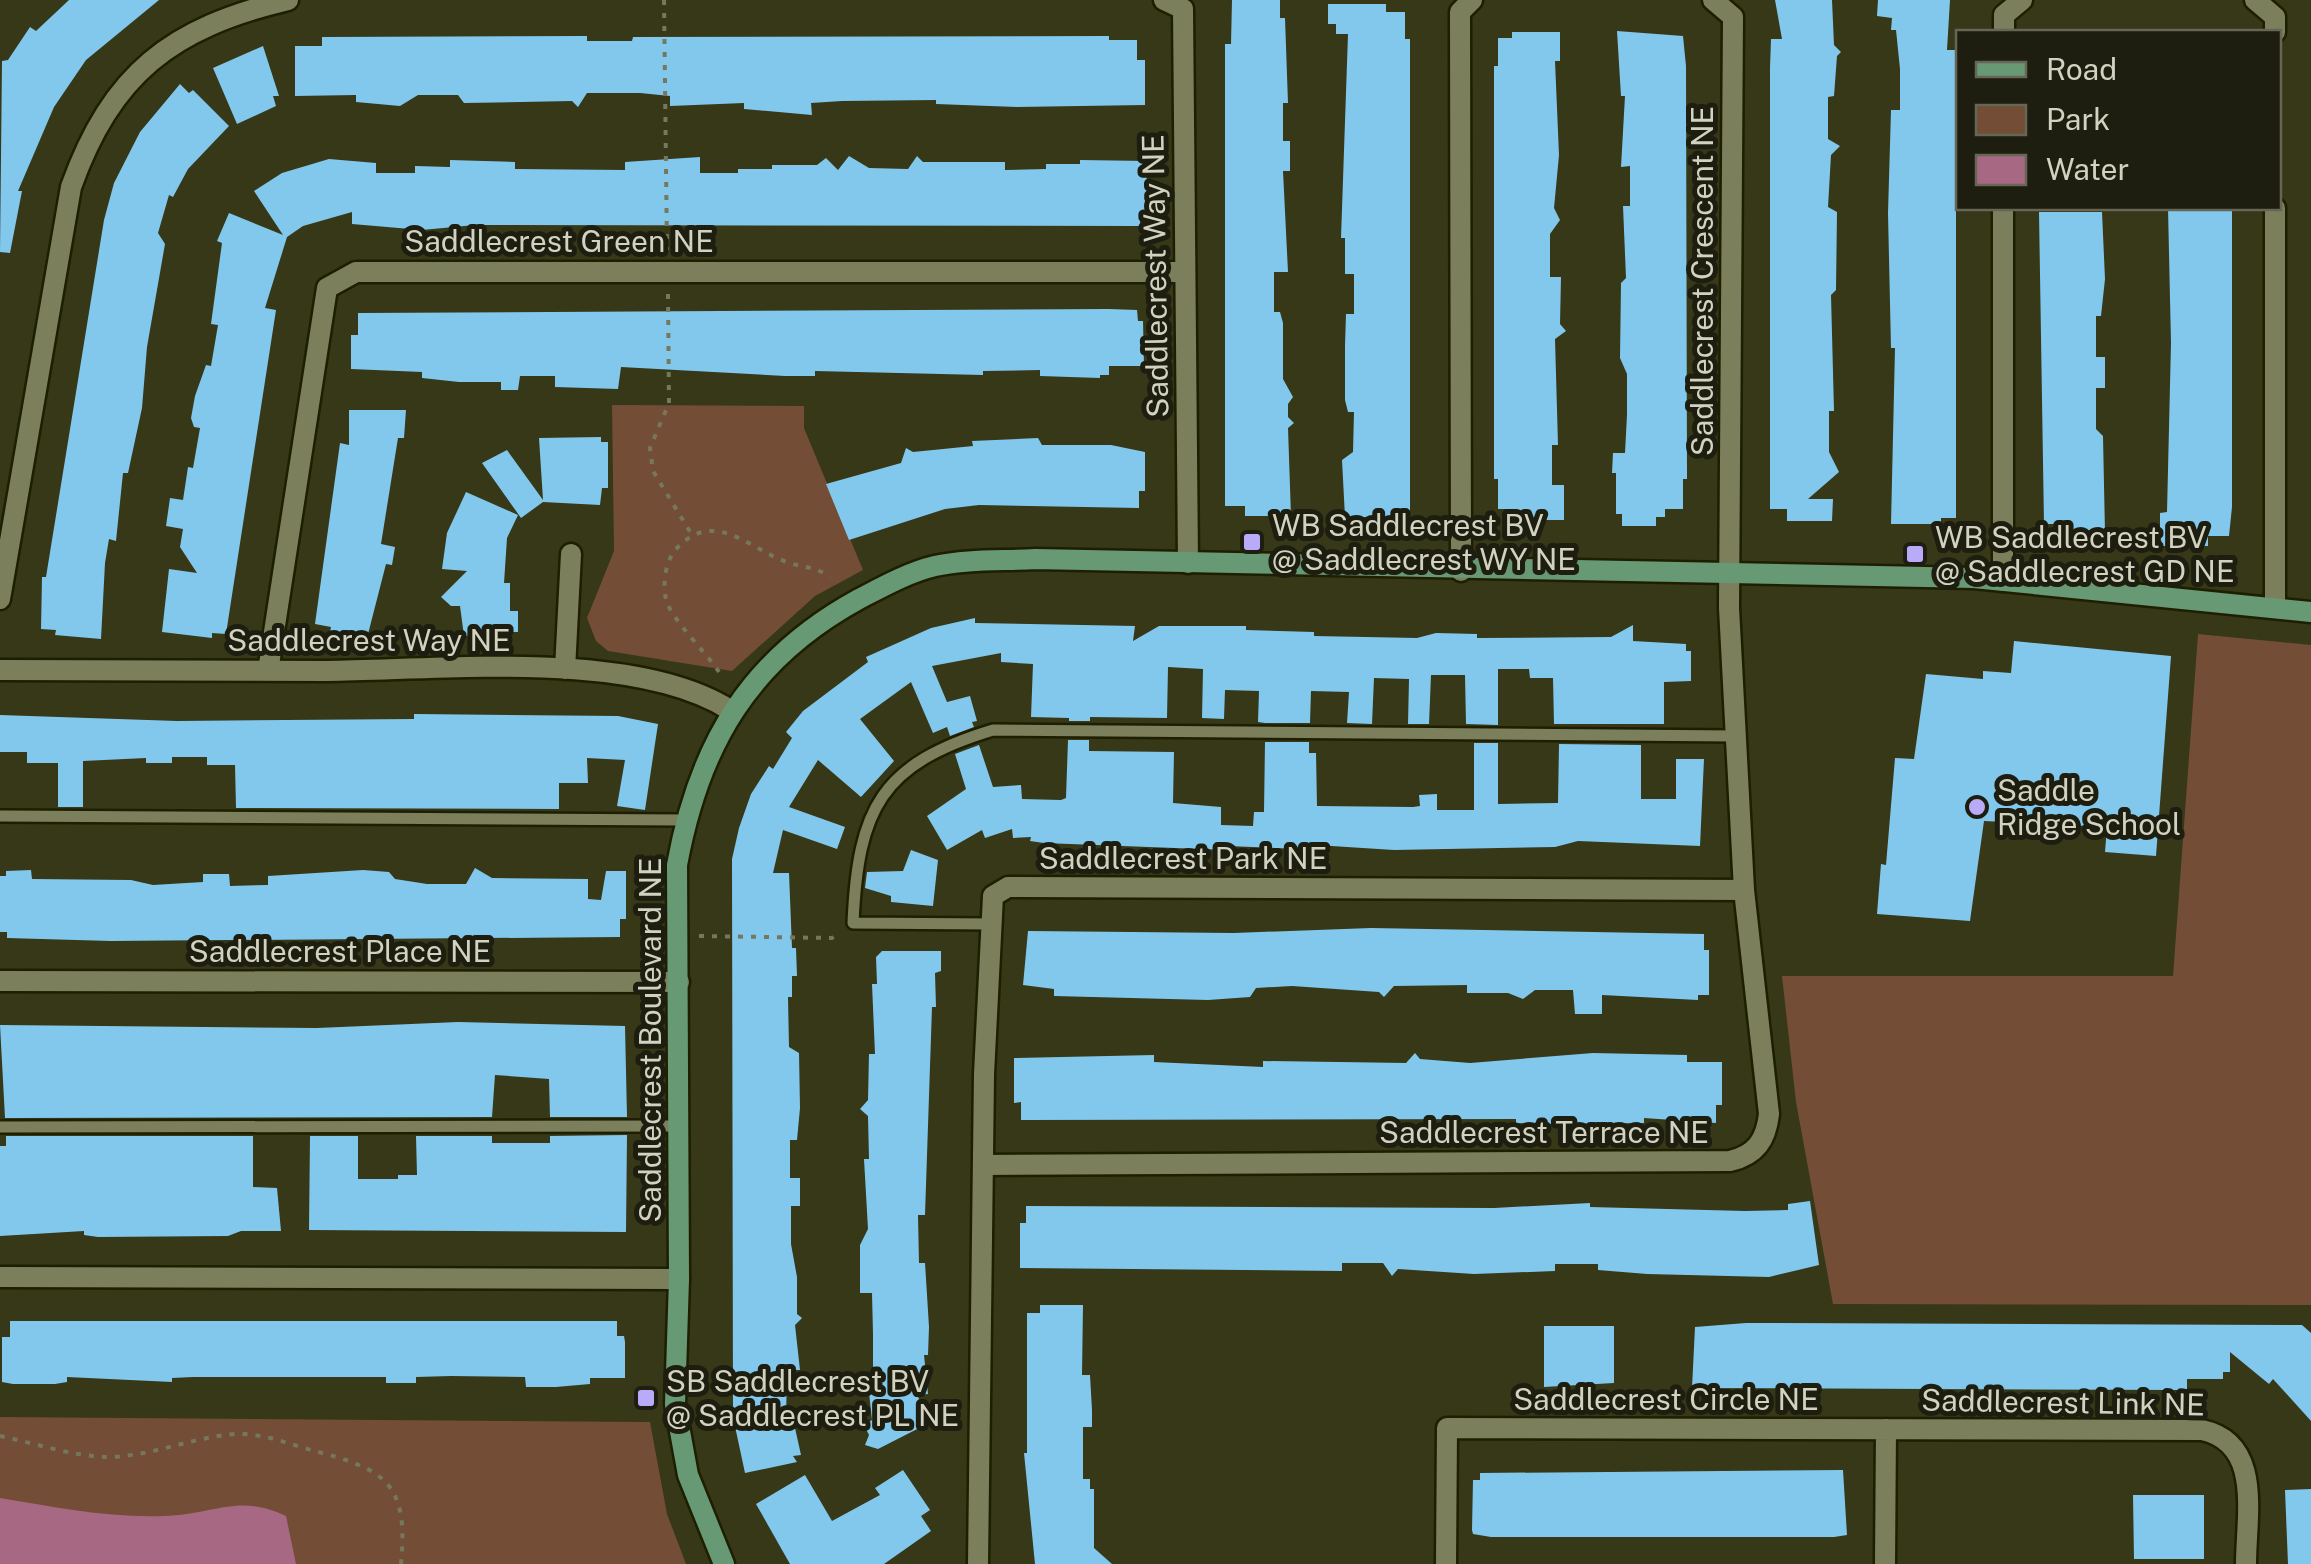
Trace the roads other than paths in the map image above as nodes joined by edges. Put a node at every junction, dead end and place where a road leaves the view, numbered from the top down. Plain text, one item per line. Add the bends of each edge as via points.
1 (288, 0) edge
2 (1164, 0) edge
3 (1472, 0) edge
4 (1713, 0) edge
5 (2022, 0) edge
6 (2255, 0) edge
7 (2004, 30) edge
8 (2275, 30) edge
9 (2003, 210) edge
10 (2275, 210) edge
11 (1184, 272) junction
12 (571, 554) dead end
13 (1188, 563) junction
14 (1462, 571) junction
15 (1730, 571) junction
16 (2003, 581) junction
17 (0, 600) edge
18 (2275, 608) junction
19 (2311, 612) edge
20 (0, 670) edge
21 (565, 670) junction
22 (268, 671) junction
23 (730, 710) junction
24 (1736, 736) junction
25 (0, 816) edge
26 (685, 820) junction
27 (1744, 890) junction
28 (992, 924) junction
29 (0, 981) edge
30 (680, 982) junction
31 (678, 1126) junction
32 (0, 1127) edge
33 (986, 1165) junction
34 (0, 1277) edge
35 (679, 1279) junction
36 (1886, 1430) junction
37 (724, 1564) edge
38 (978, 1564) edge
39 (1446, 1564) edge
40 (1884, 1564) edge
41 (2246, 1564) edge

1 - 17 street via 188,34 152,59 89,137 71,187
2 - 11 street, Saddlecrest Way NE via 1182,9
3 - 14 street via 1460,12
4 - 15 street, Saddlecrest Crescent NE via 1733,17
5 - 7 street via 2004,15
6 - 8 street via 2275,17
9 - 16 street
10 - 18 street
11 - 13 street, Saddlecrest Way NE
11 - 22 street, Saddlecrest Green NE via 356,272 327,288
12 - 21 street
13 - 14 street, Saddlecrest Boulevard NE
13 - 23 street, Saddlecrest Boulevard NE via 1034,559 936,566 820,621
14 - 15 street, Saddlecrest Boulevard NE
15 - 16 street, Saddlecrest Boulevard NE
15 - 24 street, Saddlecrest Terrace NE
16 - 18 street, Saddlecrest Boulevard NE
18 - 19 street, Saddlecrest Boulevard NE
20 - 22 street, Saddlecrest Way NE
21 - 22 street, Saddlecrest Way NE
21 - 23 street, Saddlecrest Way NE via 666,681
23 - 26 street, Saddlecrest Boulevard NE
24 - 27 street, Saddlecrest Terrace NE
24 - 28 lane via 994,730 942,746 900,773 877,801 856,866 853,923
25 - 26 lane
26 - 30 street, Saddlecrest Boulevard NE via 677,865
27 - 28 street, Saddlecrest Park NE via 1008,887 994,896
27 - 33 street, Saddlecrest Terrace NE via 1769,1114 1759,1146 1746,1157
28 - 33 street, Saddlecrest Park NE
29 - 30 street, Saddlecrest Place NE
30 - 31 street, Saddlecrest Boulevard NE
31 - 32 lane
31 - 35 street, Saddlecrest Boulevard NE
33 - 38 street, Saddlecrest Park NE
34 - 35 street
35 - 37 street, Saddlecrest Boulevard NE via 674,1404 688,1475
36 - 39 street, Saddlecrest Circle NE via 1447,1428
36 - 40 street
36 - 41 street, Saddlecrest Link NE via 2218,1433 2234,1444 2246,1472

